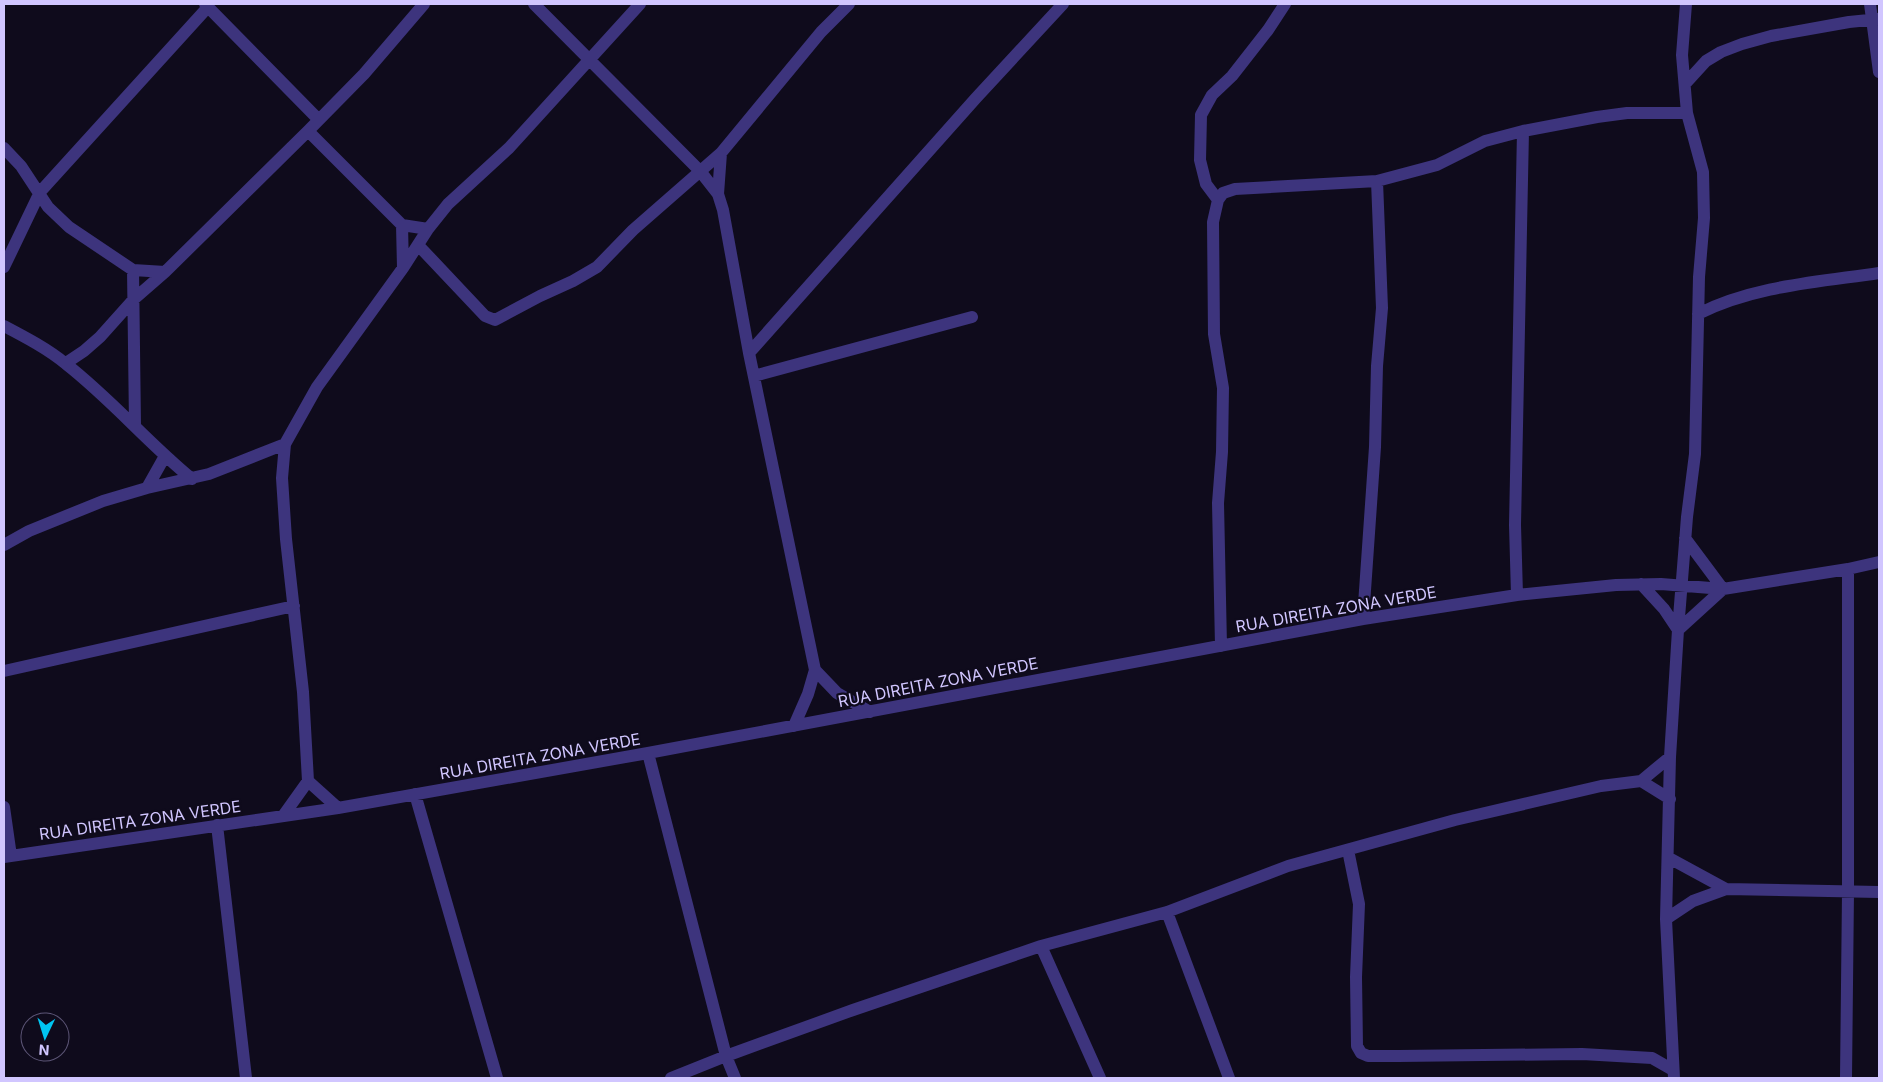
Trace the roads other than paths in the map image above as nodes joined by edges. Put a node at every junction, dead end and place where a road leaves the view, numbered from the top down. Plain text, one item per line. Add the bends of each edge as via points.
1 (424, 4) edge
2 (534, 4) edge
3 (640, 4) edge
4 (849, 4) edge
5 (1063, 4) edge
6 (1285, 4) edge
7 (1686, 4) edge
8 (1870, 4) edge
9 (206, 5) edge
10 (1876, 19) edge
11 (590, 59) junction
12 (1879, 72) edge
13 (1685, 84) junction
14 (1687, 113) junction
15 (318, 119) junction
16 (308, 131) junction
17 (1522, 131) junction
18 (4, 148) edge
19 (721, 152) junction
20 (700, 170) junction
21 (1377, 180) junction
22 (40, 192) junction
23 (718, 194) junction
24 (1218, 200) junction
25 (402, 225) junction
26 (428, 229) junction
27 (418, 245) junction
28 (4, 267) edge
29 (403, 268) junction
30 (133, 270) junction
31 (165, 272) junction
32 (1879, 273) edge
33 (134, 299) junction
34 (1698, 314) junction
35 (972, 318) dead end
36 (4, 326) edge
37 (749, 353) junction
38 (66, 363) junction
39 (754, 376) junction
40 (135, 425) junction
41 (285, 444) junction
42 (165, 456) junction
43 (192, 479) junction
44 (147, 488) junction
45 (1685, 538) junction
46 (4, 545) edge
47 (1879, 562) edge
48 (1848, 569) junction
49 (1641, 584) junction
50 (1682, 586) junction
51 (1723, 588) junction
52 (1517, 595) junction
53 (294, 606) junction
54 (1364, 619) junction
55 (1678, 630) junction
56 (1221, 646) junction
57 (815, 670) junction
58 (4, 671) edge
59 (870, 712) junction
60 (794, 726) junction
61 (648, 753) junction
62 (1670, 757) junction
63 (308, 781) junction
64 (1641, 781) junction
65 (415, 794) junction
66 (1670, 799) junction
67 (4, 807) edge
68 (338, 808) junction
69 (283, 816) junction
70 (217, 825) junction
71 (1348, 850) junction
72 (7, 856) edge
73 (1669, 858) junction
74 (1726, 889) junction
75 (1848, 892) junction
76 (1879, 892) edge
77 (1167, 912) junction
78 (1666, 919) junction
79 (1041, 946) junction
80 (1672, 1043) junction
81 (726, 1056) junction
82 (1652, 1058) junction
83 (1674, 1074) edge
84 (246, 1078) edge
85 (498, 1078) edge
86 (671, 1078) edge
87 (735, 1078) edge
88 (1100, 1078) edge
89 (1229, 1078) edge
90 (1846, 1078) edge

1 - 15 street via 364,74
2 - 11 street
3 - 11 street
4 - 19 street via 821,32
5 - 37 street
6 - 24 street via 1232,76 1212,94 1201,115 1200,160 1206,184
7 - 13 street via 1682,55
8 - 10 street
9 - 15 street
9 - 22 street
10 - 12 street
10 - 13 street via 1771,36 1742,44 1706,61
11 - 20 street
11 - 26 street via 509,148 448,204
13 - 14 street
14 - 17 street via 1597,117
14 - 34 street via 1702,172 1704,218
15 - 16 street
16 - 25 street
16 - 31 street
17 - 21 street via 1485,141 1432,167
17 - 52 street via 1515,524
18 - 22 street
19 - 20 street
19 - 23 street
20 - 23 street
20 - 27 street via 597,266 495,320 485,316
21 - 24 street via 1235,188 1223,193
21 - 54 street via 1382,308
22 - 28 street
22 - 30 street via 48,207 69,227
23 - 37 street
24 - 56 street via 1213,222 1214,334 1223,388 1218,503
25 - 26 street
25 - 29 street
26 - 27 street
27 - 29 street
29 - 41 street via 317,387
30 - 31 street
30 - 33 street
31 - 33 street
32 - 34 street via 1759,292 1728,300
33 - 38 street via 100,337
33 - 40 street
34 - 45 street via 1695,454
35 - 39 street
36 - 38 street
37 - 39 street
38 - 40 street
39 - 57 street
40 - 42 street
41 - 43 street
41 - 53 street via 282,478
42 - 43 street
42 - 44 street
43 - 44 street
44 - 46 street via 103,501 29,531
45 - 50 street
45 - 51 street
47 - 48 street, RUA DIREITA ZONA VERDE
48 - 51 street, RUA DIREITA ZONA VERDE
48 - 75 street
49 - 50 street, RUA DIREITA ZONA VERDE
49 - 52 street, RUA DIREITA ZONA VERDE
49 - 55 street
50 - 51 street, RUA DIREITA ZONA VERDE
50 - 55 street
51 - 55 street
52 - 54 street, RUA DIREITA ZONA VERDE
53 - 58 street
53 - 63 street
54 - 56 street, RUA DIREITA ZONA VERDE
55 - 62 street
56 - 59 street, RUA DIREITA ZONA VERDE
57 - 59 street via 837,693
57 - 60 street
59 - 60 street, RUA DIREITA ZONA VERDE
60 - 61 street, RUA DIREITA ZONA VERDE
61 - 65 street, RUA DIREITA ZONA VERDE
61 - 81 street
62 - 64 street
62 - 66 street
63 - 68 street
63 - 69 street
64 - 66 street
64 - 71 street via 1601,786 1455,820
65 - 68 street, RUA DIREITA ZONA VERDE
65 - 85 street
66 - 73 street
67 - 72 street
68 - 69 street, RUA DIREITA ZONA VERDE
69 - 70 street, RUA DIREITA ZONA VERDE
70 - 72 street, RUA DIREITA ZONA VERDE
70 - 84 street
71 - 77 street via 1288,866
71 - 82 street via 1359,904 1356,977 1357,1046 1361,1053 1368,1056 1582,1054
73 - 74 street
73 - 78 street
74 - 75 street
74 - 78 street via 1693,901
75 - 76 street
75 - 90 street
77 - 79 street
77 - 89 street
78 - 80 street
79 - 81 street
79 - 88 street
80 - 82 street
80 - 83 street
81 - 86 street
81 - 87 street
82 - 83 street

